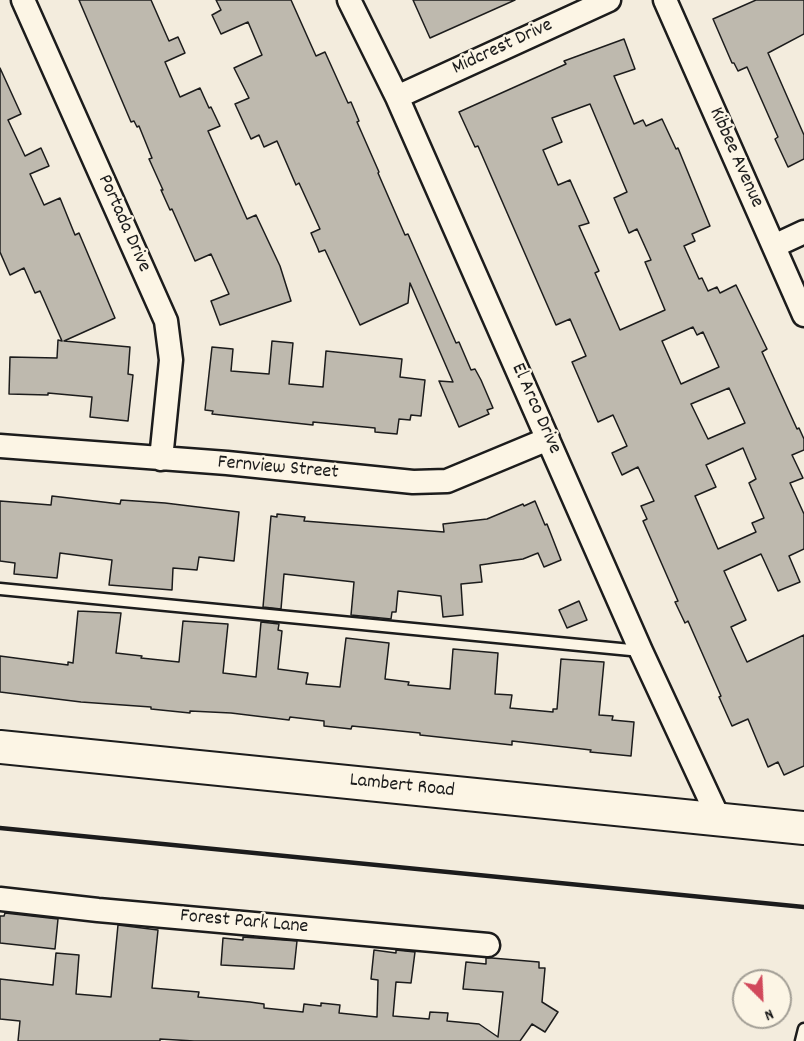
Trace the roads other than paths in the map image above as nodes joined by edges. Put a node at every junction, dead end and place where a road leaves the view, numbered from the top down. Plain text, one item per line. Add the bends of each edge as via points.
1 (23, 0) edge
2 (349, 0) edge
3 (609, 0) edge
4 (665, 0) edge
5 (397, 97) junction
6 (804, 232) edge
7 (774, 246) junction
8 (804, 315) edge
9 (548, 439) junction
10 (0, 446) edge
11 (161, 459) junction
12 (0, 589) edge
13 (641, 651) junction
14 (0, 747) edge
15 (719, 819) junction
16 (804, 828) edge
17 (0, 899) edge
18 (488, 945) dead end
19 (804, 1029) edge
20 (801, 1041) edge

1 - 11 street, Portada Drive via 166,321 171,360
2 - 5 street, El Arco Drive
3 - 5 street, Midcrest Drive
4 - 7 street, Kibbee Avenue
5 - 9 street, El Arco Drive
6 - 7 street
7 - 8 street, Kibbee Avenue
9 - 11 street, Fernview Street via 447,480 413,482
9 - 13 street, El Arco Drive
10 - 11 street, Fernview Street
12 - 13 lane
13 - 15 street, El Arco Drive
14 - 15 main road, Lambert Road
15 - 16 main road, Lambert Road
17 - 18 street, Forest Park Lane
19 - 20 lane

